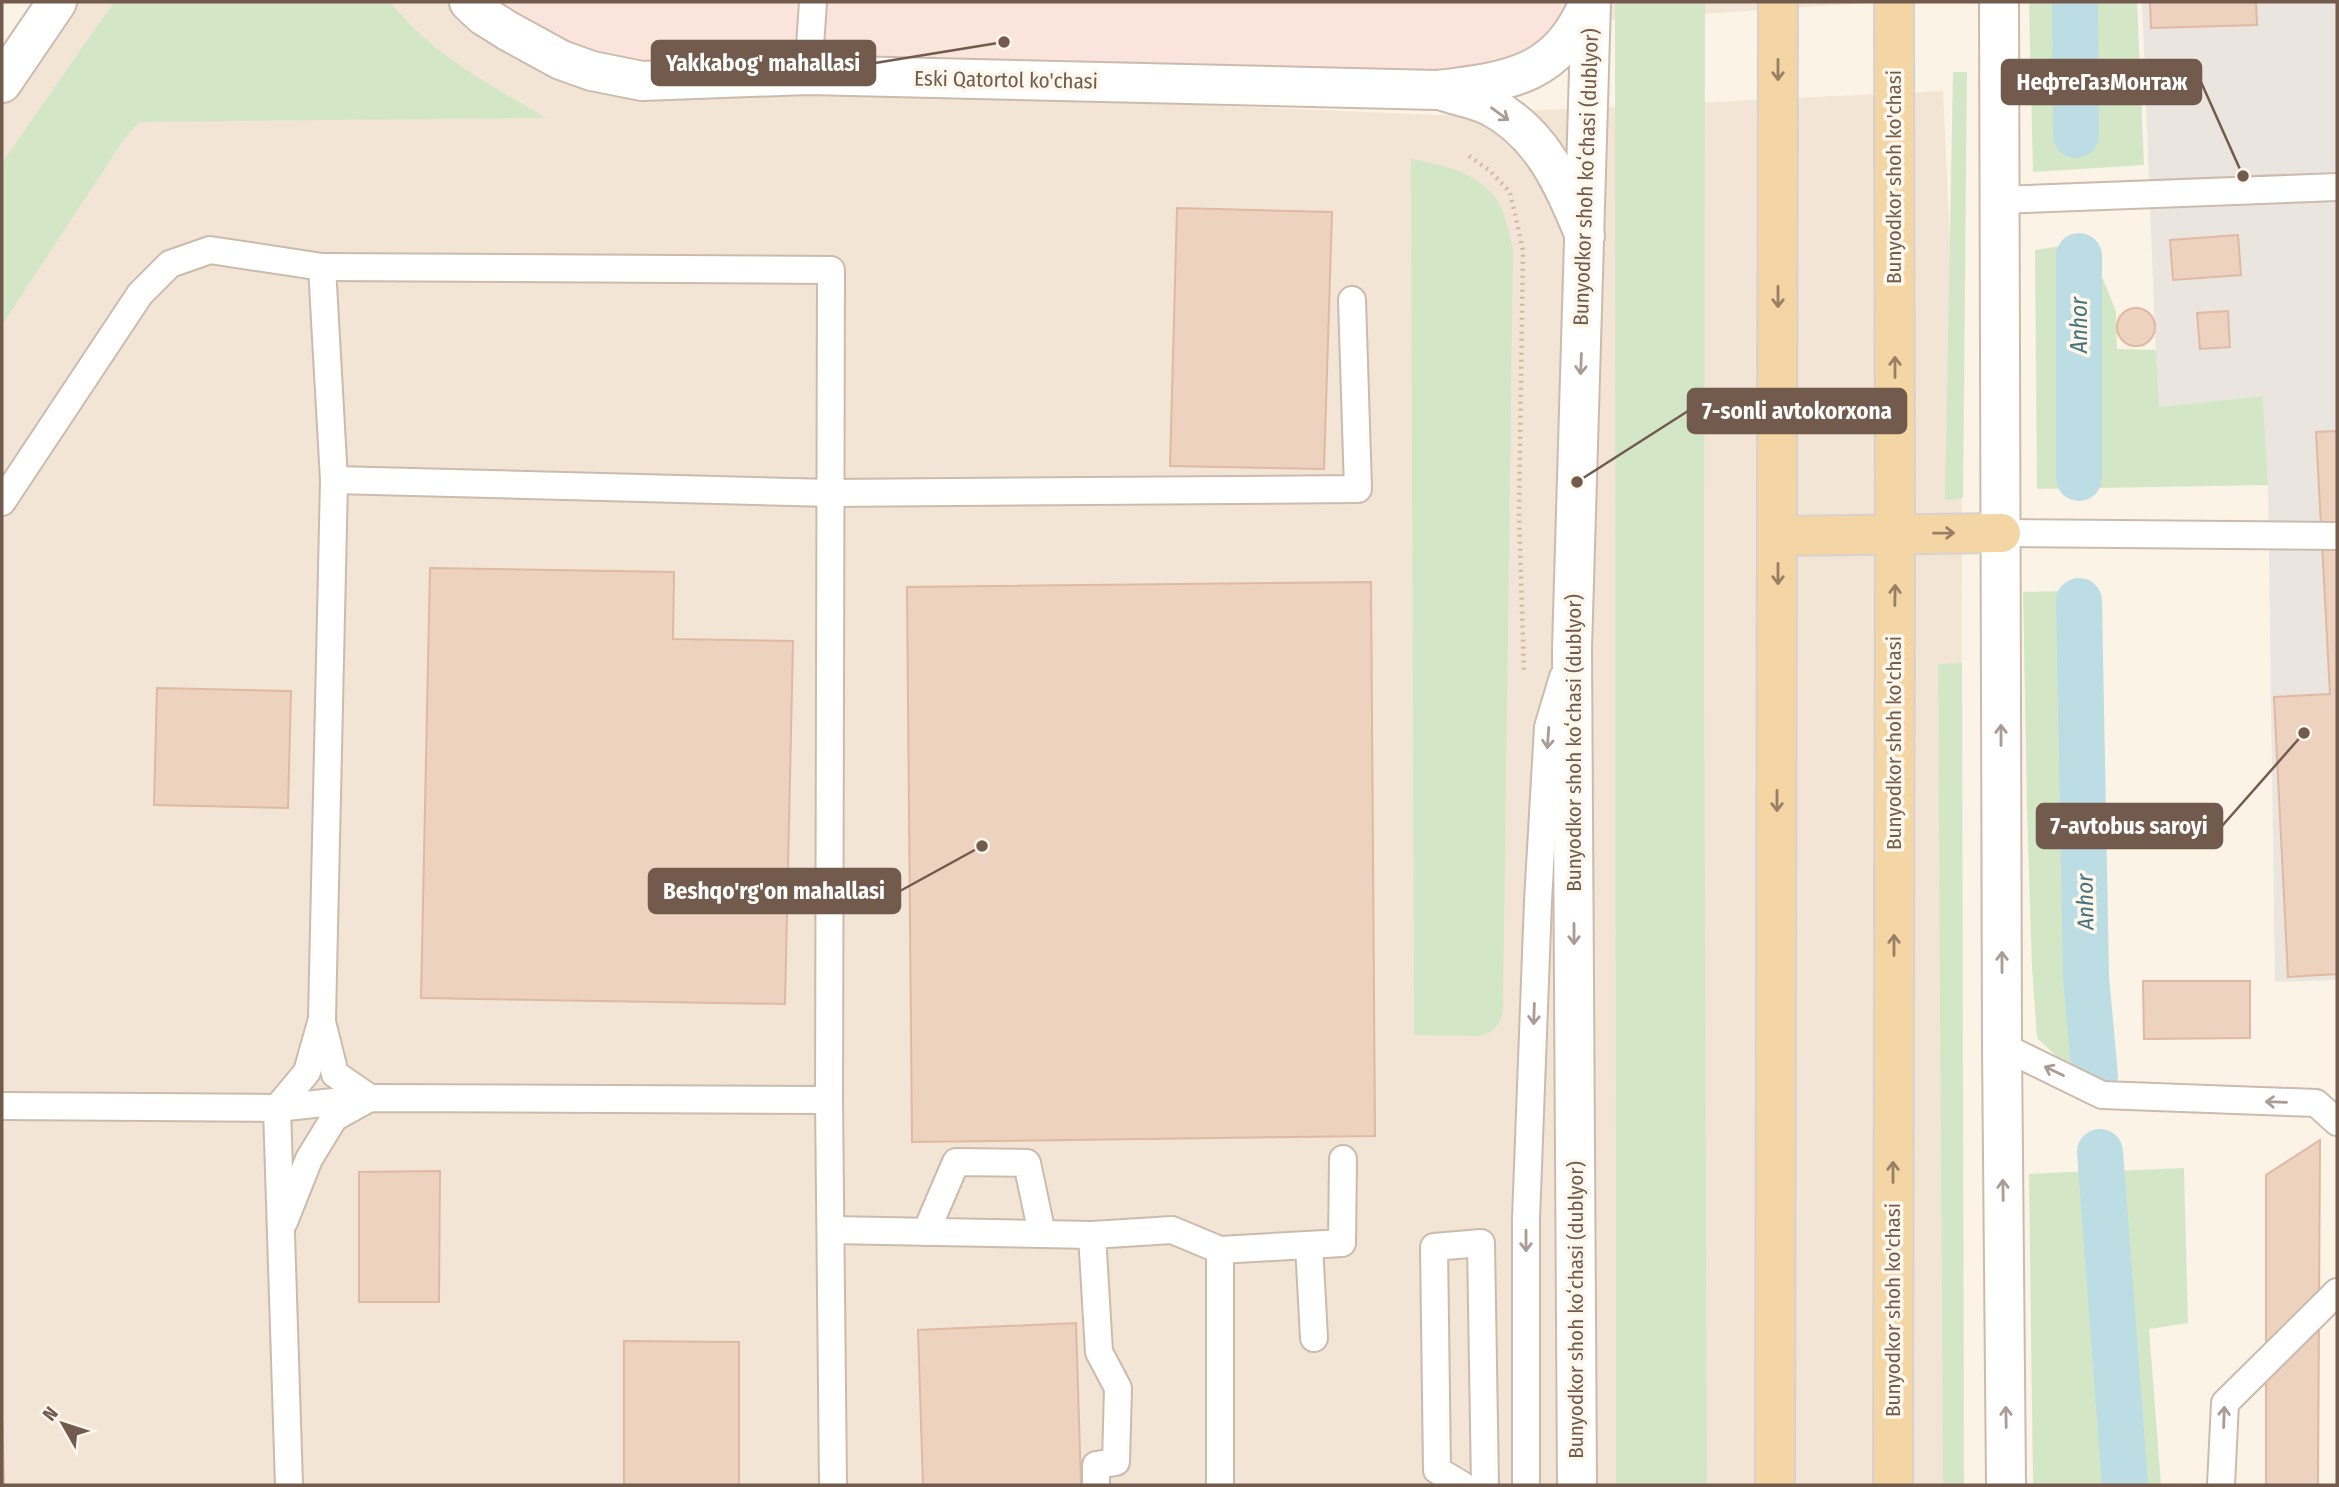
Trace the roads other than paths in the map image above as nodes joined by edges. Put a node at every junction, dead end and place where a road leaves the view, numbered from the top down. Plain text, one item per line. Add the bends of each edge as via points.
1 (57, 2) edge
2 (469, 2) edge
3 (813, 2) edge
4 (1590, 2) edge
5 (1778, 2) edge
6 (1894, 2) edge
7 (1998, 2) edge
8 (808, 75) junction
9 (2, 83) edge
10 (1437, 90) junction
11 (2337, 187) edge
12 (1999, 200) junction
13 (1585, 236) junction
14 (322, 267) junction
15 (1352, 300) dead end
16 (334, 480) junction
17 (831, 493) junction
18 (2, 502) edge
19 (2001, 533) junction
20 (1895, 534) junction
21 (1778, 536) junction
22 (2337, 536) edge
23 (1572, 649) junction
24 (322, 1019) junction
25 (2002, 1045) junction
26 (370, 1098) junction
27 (829, 1100) junction
28 (2, 1106) edge
29 (277, 1108) junction
30 (2337, 1122) edge
31 (1343, 1158) dead end
32 (281, 1230) junction
33 (831, 1230) junction
34 (926, 1232) junction
35 (1042, 1234) junction
36 (1092, 1235) junction
37 (1309, 1245) junction
38 (1220, 1250) junction
39 (2337, 1292) edge
40 (1314, 1338) dead end
41 (289, 1485) edge
42 (833, 1485) edge
43 (1096, 1485) edge
44 (1220, 1485) edge
45 (1462, 1485) edge
46 (1485, 1485) edge
47 (1526, 1485) edge
48 (1577, 1485) edge
49 (1775, 1485) edge
50 (1893, 1485) edge
51 (2006, 1485) edge
52 (2221, 1485) edge

1 - 9 street
2 - 8 street, Eski Qatortol ko'chasi via 508,32 592,71 642,81
3 - 8 lane
4 - 10 street, Eski Qatortol ko'chasi via 1560,51 1537,67 1511,77
4 - 13 street, Bunyodkor shoh koʻchasi (dublyor)
5 -> 21 main road
20 -> 6 main road, Bunyodkor shoh ko'chasi
7 - 12 street
8 - 10 street, Eski Qatortol ko'chasi
10 -> 13 street, Eski Qatortol ko'chasi via 1489,106 1530,136 1561,178
11 - 12 lane
12 - 19 street
13 -> 23 street, Bunyodkor shoh koʻchasi (dublyor)
14 - 16 lane
14 - 17 lane via 831,270
14 - 18 lane via 210,250 170,264 140,294
15 - 17 lane via 1358,489
16 - 17 lane
16 - 24 lane
17 - 27 lane
20 -> 19 main road
19 - 22 lane
25 -> 19 street
20 - 21 main road
50 -> 20 main road, Bunyodkor shoh ko'chasi
21 -> 49 main road
23 -> 47 lane via 1548,727 1539,888 1527,1219
23 -> 48 street, Bunyodkor shoh koʻchasi (dublyor)
24 - 26 lane via 335,1074
24 - 29 lane via 307,1072
30 -> 25 lane via 2316,1103 2102,1095
51 -> 25 street
26 - 27 lane
26 - 29 lane
26 - 32 lane via 334,1118 309,1160
27 - 33 lane
28 - 29 lane
29 - 32 lane
31 - 37 lane via 1342,1243
32 - 41 lane
33 - 34 lane
33 - 42 lane
34 - 35 lane
34 - 35 lane via 956,1162 1027,1163
35 - 36 lane
36 - 38 lane via 1172,1230
36 - 43 lane via 1099,1352 1118,1388 1115,1462 1096,1465
37 - 38 lane
37 - 40 lane
38 - 44 lane
52 -> 39 lane via 2225,1403
45 - 46 lane via 1437,1471 1434,1247 1481,1243

